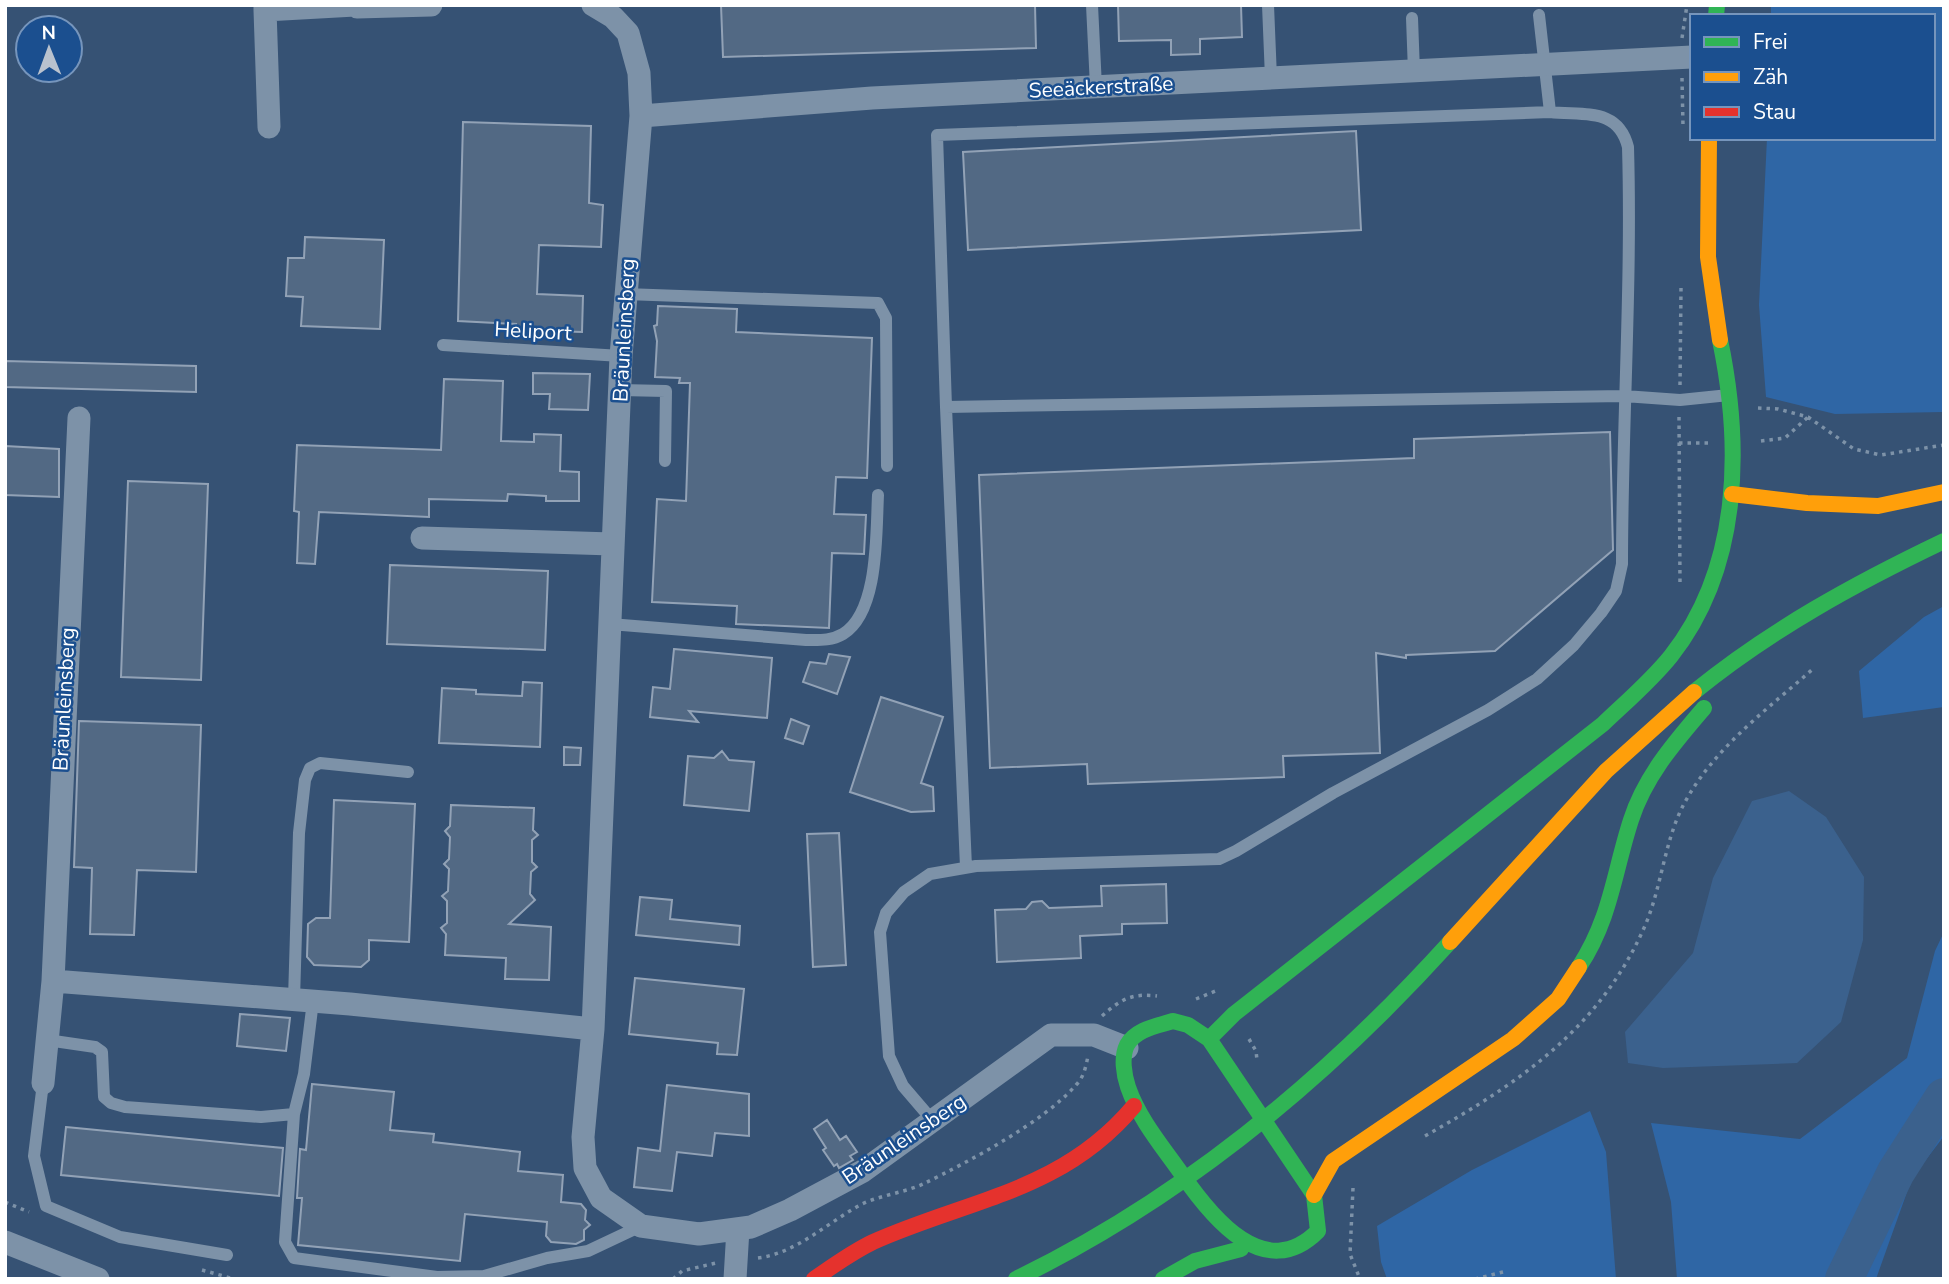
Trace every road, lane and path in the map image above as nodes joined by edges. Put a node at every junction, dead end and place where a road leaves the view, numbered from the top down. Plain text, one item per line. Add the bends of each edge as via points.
1 (431, 5) edge
2 (593, 5) edge
3 (1092, 5) edge
4 (1268, 5) edge
5 (356, 6) edge
6 (265, 8) edge
7 (1539, 15) dead end
8 (1412, 18) dead end
9 (1690, 57) edge
10 (1542, 66) junction
11 (1415, 72) junction
12 (1271, 78) junction
13 (1096, 87) junction
14 (1550, 112) junction
15 (641, 116) junction
16 (269, 127) dead end
17 (1709, 140) edge
18 (625, 294) junction
19 (443, 345) dead end
20 (621, 356) junction
21 (620, 390) junction
22 (1624, 396) junction
23 (1731, 401) junction
24 (946, 407) junction
25 (79, 418) dead end
26 (1679, 443) dead end
27 (1944, 445) edge
28 (665, 461) dead end
29 (887, 466) dead end
30 (1944, 492) edge
31 (1732, 494) junction
32 (878, 495) dead end
33 (422, 538) dead end
34 (1944, 541) edge
35 (612, 544) junction
36 (1887, 567) junction
37 (1680, 587) dead end
38 (610, 624) junction
39 (1732, 684) dead end
40 (1713, 700) dead end
41 (408, 772) dead end
42 (966, 867) junction
43 (53, 981) junction
44 (1227, 985) dead end
45 (1215, 992) dead end
46 (303, 1000) junction
47 (593, 1029) junction
48 (1094, 1035) junction
49 (1209, 1039) junction
50 (47, 1040) junction
51 (1127, 1048) junction
52 (43, 1083) joint
53 (1134, 1106) junction
54 (294, 1114) junction
55 (933, 1121) junction
56 (1314, 1195) junction
57 (641, 1226) junction
58 (738, 1229) junction
59 (5, 1242) edge
60 (1241, 1249) junction
61 (227, 1255) dead end
62 (736, 1270) edge
63 (1503, 1272) dead end
64 (98, 1279) edge
65 (673, 1279) edge
66 (814, 1279) edge
67 (1016, 1279) edge
68 (1163, 1279) edge
69 (1475, 1279) edge

1 - 5 street
2 - 15 street via 628,33 639,72
3 - 13 lane
4 - 12 lane
5 - 6 street
6 - 16 street
7 - 10 lane
8 - 11 lane
9 - 10 street, Seeäckerstraße
10 - 11 street, Seeäckerstraße
10 - 14 lane
11 - 12 street, Seeäckerstraße
12 - 13 street, Seeäckerstraße
13 - 15 street, Seeäckerstraße via 872,97
14 - 22 lane via 1614,120 1628,147 1630,247
14 - 24 lane via 937,135
15 - 18 street, Bräunleinsberg
17 - 23 main road via 1705,209 1710,271
18 - 20 street, Bräunleinsberg
18 - 29 lane via 878,303 886,317
19 - 20 lane, Heliport
20 - 21 street, Bräunleinsberg
21 - 28 lane via 666,391
21 - 35 street, Bräunleinsberg
22 - 23 lane
22 - 24 lane
22 - 42 lane via 1622,564 1616,591 1574,645 1537,679 1219,859
23 - 27 path via 1808,417 1854,449 1881,455
23 - 31 main road
24 - 42 lane
25 - 43 street, Bräunleinsberg
26 - 37 path
30 - 31 main road via 1878,506
31 - 49 main road via 1727,541 1711,586 1687,633 1650,680 1603,724 1234,1014
32 - 38 lane via 870,584 862,611 844,633 826,640 806,640
33 - 35 street
34 - 36 main road
35 - 38 street, Bräunleinsberg
36 - 39 main road
36 - 67 main road via 1726,666 1638,740 1391,1007 1228,1150 1148,1206
38 - 47 street, Bräunleinsberg
40 - 56 main road via 1693,717 1660,761 1632,819 1616,884 1593,946 1558,999 1513,1040 1333,1161
41 - 46 lane via 320,763 310,768 299,833
42 - 55 lane via 930,874 904,892 886,913 880,932 889,1056 903,1086
43 - 46 street
43 - 50 street, Bräunleinsberg
44 - 45 path
46 - 47 street
46 - 54 lane via 304,1074
47 - 57 street, Bräunleinsberg via 583,1137 585,1168 601,1198
48 - 51 street, Bräunleinsberg
48 - 55 street, Bräunleinsberg via 1051,1035
48 - 62 path via 1076,1085 1035,1120 920,1185 873,1199 799,1244
49 - 51 main road via 1188,1025 1153,1023 1137,1033
49 - 56 main road
50 - 52 street, Bräunleinsberg
50 - 54 lane via 102,1052 104,1097 111,1103 261,1117
51 - 53 main road via 1123,1071
52 - 61 lane via 34,1156 46,1206 120,1237
53 - 60 main road via 1217,1225
53 - 66 main road via 1119,1129 1095,1150 990,1199 870,1242
54 - 57 lane via 285,1242 294,1258 437,1277 484,1276 588,1251
55 - 58 street, Bräunleinsberg via 863,1171 790,1210
56 - 60 main road via 1318,1231 1298,1256 1273,1264 1258,1261
57 - 58 street, Bräunleinsberg via 699,1234
58 - 62 street
59 - 64 street
60 - 68 main road via 1195,1261
62 - 65 path via 699,1265 682,1270
63 - 69 path

